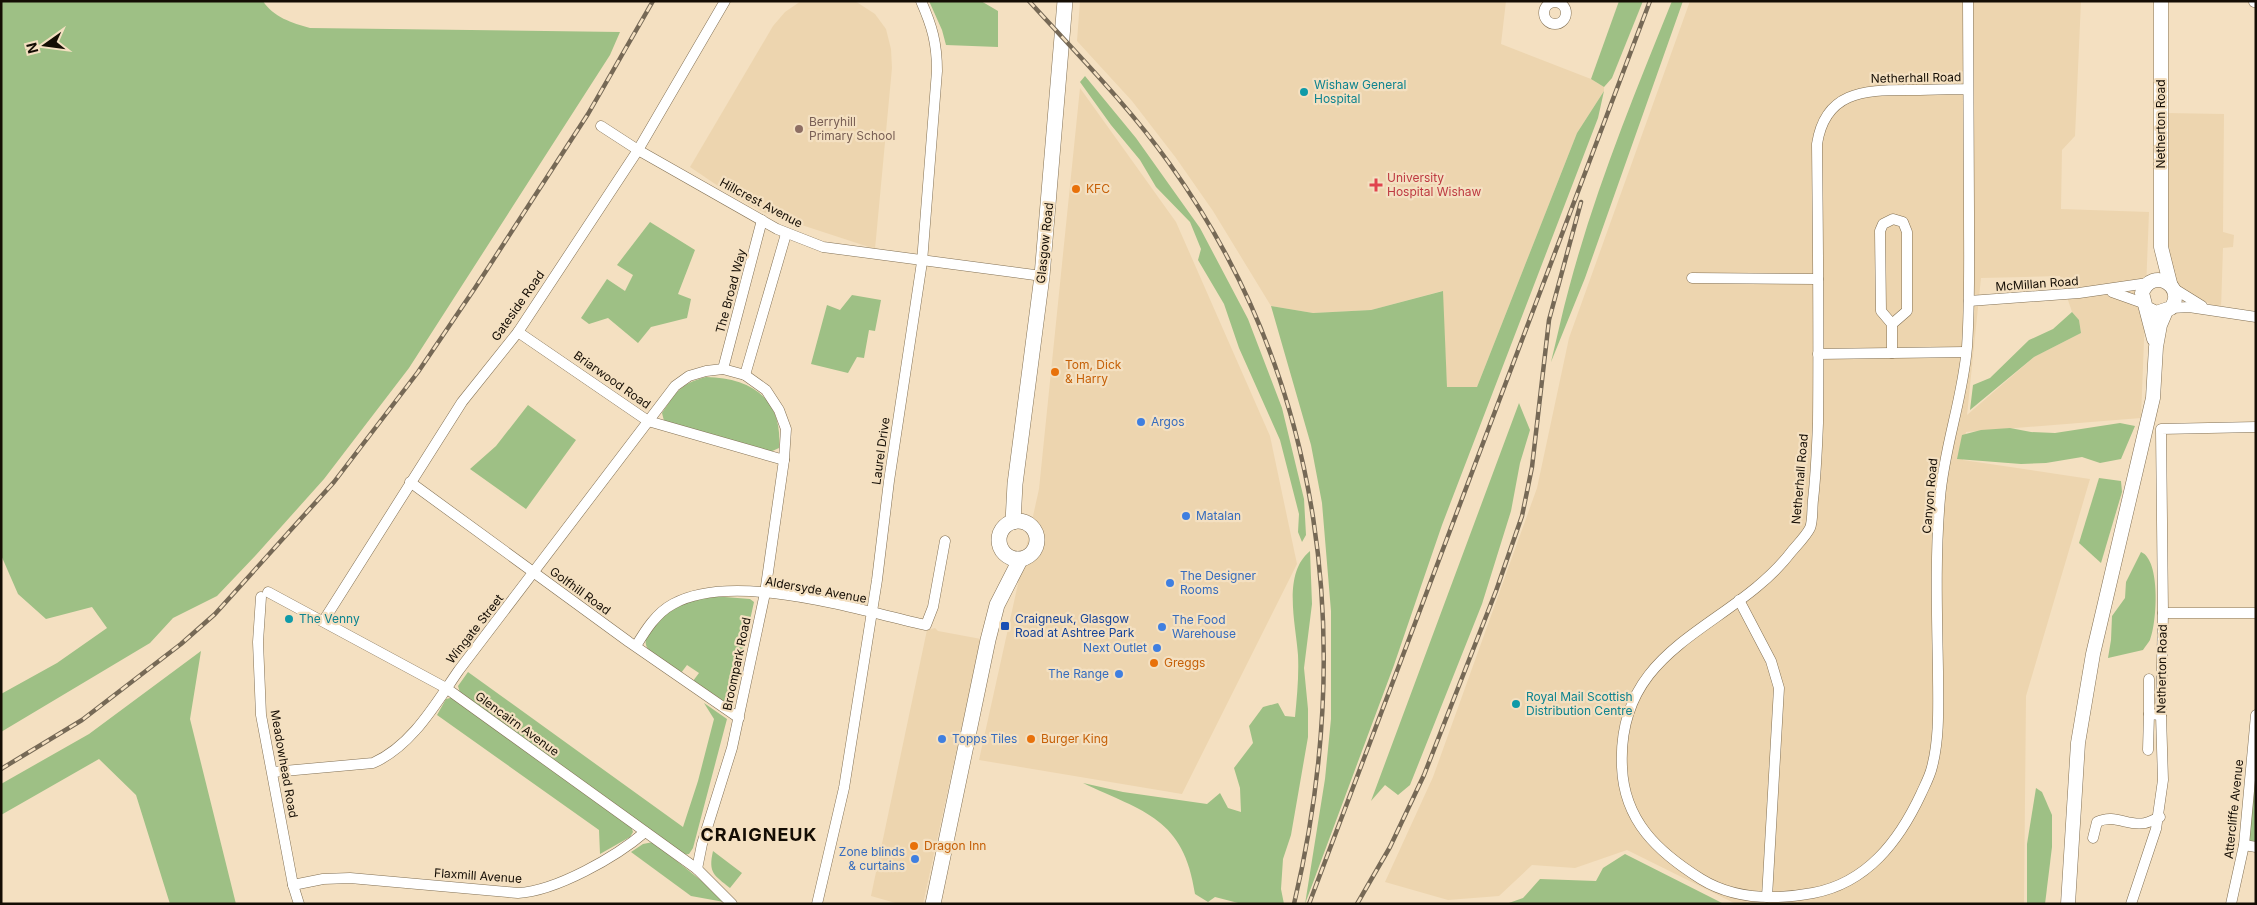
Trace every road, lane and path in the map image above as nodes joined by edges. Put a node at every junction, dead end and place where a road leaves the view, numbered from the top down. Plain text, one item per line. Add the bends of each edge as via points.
1 (725, 1) edge
2 (921, 1) edge
3 (1065, 1) edge
4 (1968, 1) edge
5 (2161, 1) edge
6 (1968, 89) junction
7 (601, 126) dead end
8 (638, 150) junction
9 (762, 220) junction
10 (786, 234) junction
11 (2161, 247) junction
12 (922, 262) junction
13 (1042, 276) junction
14 (1692, 278) dead end
15 (1818, 279) junction
16 (2151, 282) junction
17 (2172, 285) junction
18 (2106, 290) junction
19 (1969, 300) junction
20 (2145, 306) junction
21 (2208, 309) junction
22 (2168, 310) junction
23 (2256, 317) edge
24 (1892, 324) junction
25 (518, 332) junction
26 (2156, 347) junction
27 (1966, 352) junction
28 (1892, 353) junction
29 (1818, 354) junction
30 (723, 369) junction
31 (745, 375) junction
32 (648, 421) junction
33 (2256, 427) edge
34 (784, 460) junction
35 (410, 482) junction
36 (1019, 522) junction
37 (945, 541) dead end
38 (1015, 559) junction
39 (533, 573) junction
40 (765, 593) junction
41 (264, 594) joint
42 (1739, 600) junction
43 (871, 612) junction
44 (2164, 613) junction
45 (2256, 613) edge
46 (324, 620) junction
47 (636, 646) junction
48 (2149, 679) dead end
49 (446, 688) junction
50 (2149, 714) junction
51 (2161, 715) junction
52 (2256, 716) edge
53 (739, 718) junction
54 (2148, 750) dead end
55 (273, 772) junction
56 (2160, 817) junction
57 (645, 832) junction
58 (2093, 838) dead end
59 (2244, 845) junction
60 (2256, 847) edge
61 (697, 869) junction
62 (294, 885) junction
63 (1735, 894) joint
64 (1767, 897) junction
65 (299, 904) edge
66 (732, 904) edge
67 (817, 904) edge
68 (933, 904) edge
69 (2068, 904) edge
70 (2131, 904) edge
71 (2231, 904) edge

1 - 8 street, Gateside Road
2 - 12 street, Laurel Drive via 930,22 937,54
3 - 13 main road, Glasgow Road
4 - 6 street, Canyon Road
5 - 11 main road, Netherton Road
6 - 15 street, Netherhall Road via 1869,90 1847,97 1829,113 1817,144
6 - 19 street, Canyon Road
7 - 8 street, Hillcrest Avenue
8 - 9 street, Hillcrest Avenue
8 - 25 street, Gateside Road
9 - 10 street, Hillcrest Avenue
9 - 30 street, The Broad Way
10 - 12 street, Hillcrest Avenue via 823,247
10 - 31 street
11 - 16 main road, Netherton Road
11 - 17 main road, Netherton Road
12 - 13 street, Hillcrest Avenue
12 - 43 street, Laurel Drive
13 - 36 main road, Glasgow Road via 1014,484
14 - 15 street
15 - 29 street, Netherhall Road
16 - 17 main road via 2164,280
16 - 18 street, McMillan Road
16 - 20 main road via 2142,293
17 - 21 street
17 - 22 main road via 2176,299
18 - 19 street, McMillan Road
18 - 20 street, McMillan Road
19 - 27 street, Canyon Road
20 - 22 main road via 2156,313
20 - 26 main road
21 - 22 street
21 - 23 street
22 - 26 main road via 2160,326
24 - 24 street via 1907,311 1906,228 1900,220 1893,219 1886,221 1880,231 1881,311
24 - 28 street
25 - 32 street, Briarwood Road
25 - 35 street, Gateside Road via 462,402
26 - 69 main road via 2154,398 2093,654 2078,743
27 - 28 street
27 - 64 street, Canyon Road via 1948,438 1940,499 1938,730 1932,770 1908,822 1878,861 1825,891
28 - 29 street
29 - 42 street, Netherhall Road via 1817,460 1811,527 1782,566
30 - 31 street
30 - 32 street via 690,376 675,386
31 - 34 street via 766,390 779,410 786,428
32 - 34 street, Briarwood Road
32 - 39 street, Wingate Street
33 - 44 street, Netherton Road via 2161,429
34 - 40 street, Broompark Road
35 - 39 street, Golfhill Road
35 - 46 street, Gateside Road
36 - 38 main road via 1003,528 999,539 1002,550
36 - 38 main road via 1035,530 1038,542 1030,556
37 - 43 street, Aldersyde Avenue via 933,607 926,625
38 - 68 main road via 997,605 988,640
39 - 47 street, Golfhill Road
39 - 49 street, Wingate Street
40 - 43 street, Aldersyde Avenue
40 - 47 street, Aldersyde Avenue via 730,590 687,597 671,605 650,624
40 - 53 street, Broompark Road
41 - 46 street, Glencairn Avenue
41 - 55 street, Meadowhead Road via 258,642 261,715
42 - 63 street, Netherhall Road via 1670,650 1646,676 1631,708 1622,741 1626,795 1636,822 1654,843 1706,882
42 - 64 street via 1771,661 1779,688
43 - 67 street, Laurel Drive via 844,788
44 - 45 street
44 - 51 street, Netherton Road
46 - 49 street, Glencairn Avenue
47 - 53 street, Golfhill Road
48 - 50 street
49 - 55 street, Wingate Street via 415,729 385,758 373,763
49 - 57 street, Glencairn Avenue
50 - 51 street
50 - 54 street
51 - 56 street, Netherton Road via 2163,780
52 - 59 street, Attercliffe Avenue
53 - 61 street, Broompark Road
55 - 62 street, Meadowhead Road
56 - 58 street via 2143,824 2103,819 2098,822
56 - 70 street, Netherton Road
57 - 61 street, Glencairn Avenue
57 - 62 street, Flaxmill Avenue via 628,846 551,887 534,892 350,878
59 - 60 street
59 - 71 street, Attercliffe Avenue
61 - 66 street, Glencairn Avenue
62 - 65 street, Meadowhead Road
63 - 64 street, Canyon Road

